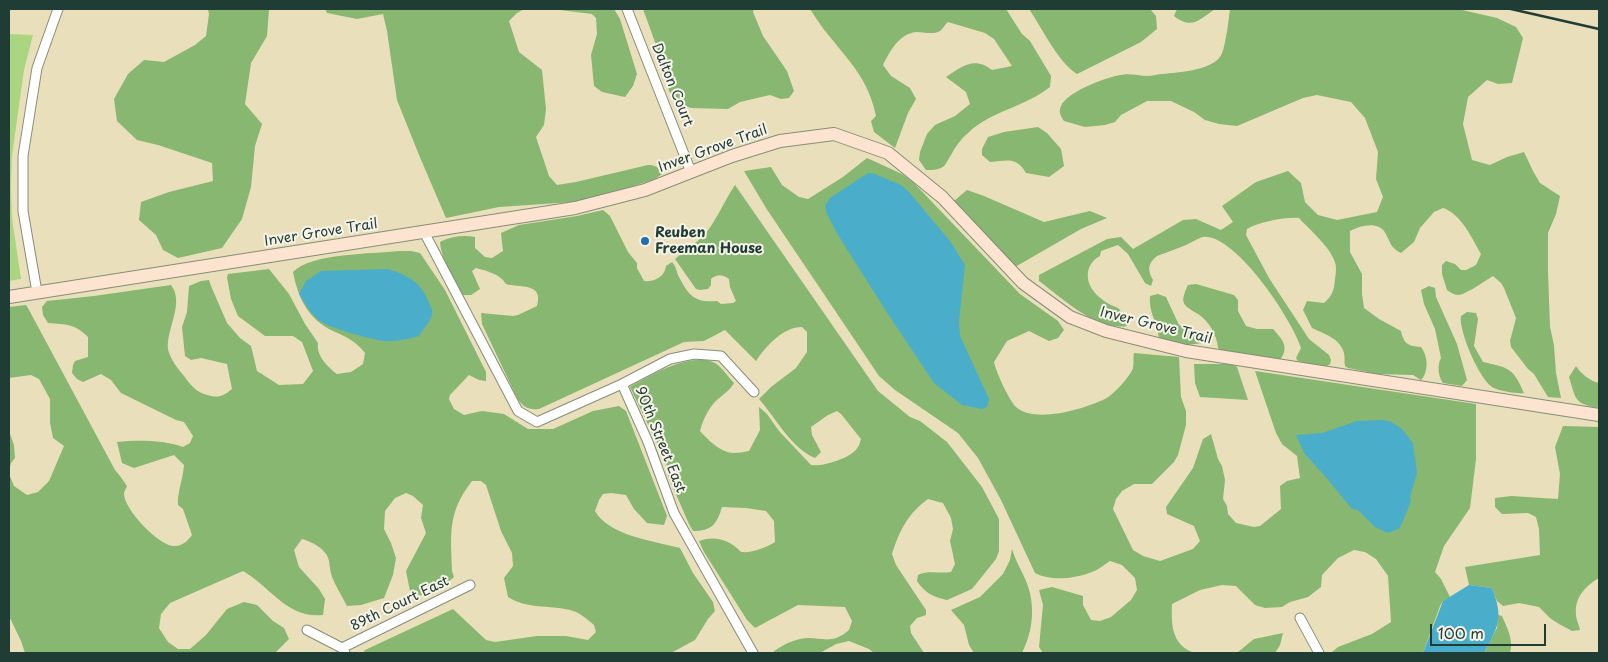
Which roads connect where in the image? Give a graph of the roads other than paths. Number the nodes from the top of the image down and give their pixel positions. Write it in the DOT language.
graph roads {
  1 [pos="58,9"];
  2 [pos="627,9"];
  3 [pos="691,172"];
  4 [pos="424,232"];
  5 [pos="37,292"];
  6 [pos="9,297"];
  7 [pos="622,384"];
  8 [pos="754,392"];
  9 [pos="1599,414"];
  10 [pos="470,585"];
  11 [pos="1300,618"];
  12 [pos="307,630"];
  13 [pos="343,650"];
  14 [pos="753,653"];
  15 [pos="1319,653"];
  1 -- 5 [label="street"];
  2 -- 3 [label="street, Dalton Court"];
  3 -- 4 [label="street, Inver Grove Trail"];
  3 -- 9 [label="street, Inver Grove Trail"];
  4 -- 5 [label="street, Inver Grove Trail"];
  4 -- 7 [label="street, 90th Street East"];
  5 -- 6 [label="street, Inver Grove Trail"];
  7 -- 8 [label="street"];
  7 -- 14 [label="street, 90th Street East"];
  10 -- 13 [label="street, 89th Court East"];
  11 -- 15 [label="street"];
  12 -- 13 [label="street"];
}
